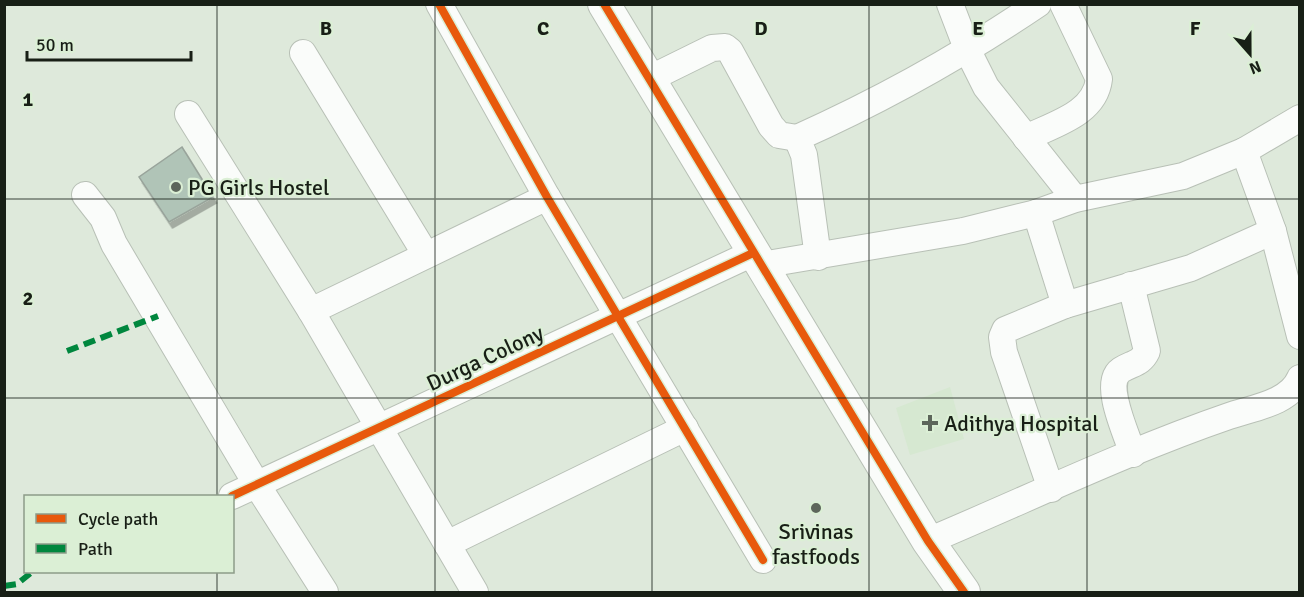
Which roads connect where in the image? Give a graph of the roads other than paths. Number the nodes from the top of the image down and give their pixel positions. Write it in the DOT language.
graph roads {
  1 [pos="440,4"];
  2 [pos="604,4"];
  3 [pos="950,4"];
  4 [pos="1038,4"];
  5 [pos="1063,4"];
  6 [pos="968,51"];
  7 [pos="303,53"];
  8 [pos="649,78"];
  9 [pos="188,114"];
  10 [pos="1299,118"];
  11 [pos="797,138"];
  12 [pos="1026,138"];
  13 [pos="1244,151"];
  14 [pos="85,195"];
  15 [pos="547,197"];
  16 [pos="1075,199"];
  17 [pos="1036,213"];
  18 [pos="1273,231"];
  19 [pos="426,255"];
  20 [pos="818,257"];
  21 [pos="757,259"];
  22 [pos="1131,285"];
  23 [pos="1065,304"];
  24 [pos="311,311"];
  25 [pos="617,316"];
  26 [pos="1299,336"];
  27 [pos="1299,378"];
  28 [pos="378,427"];
  29 [pos="685,428"];
  30 [pos="1133,454"];
  31 [pos="257,485"];
  32 [pos="1051,489"];
  33 [pos="234,495"];
  34 [pos="928,542"];
  35 [pos="447,544"];
  36 [pos="763,560"];
  37 [pos="325,592"];
  38 [pos="475,592"];
  39 [pos="964,592"];
  1 -- 15 [label="street"];
  2 -- 8 [label="street"];
  3 -- 6 [label="street"];
  4 -- 6 [label="street"];
  5 -- 12 [label="street"];
  6 -- 11 [label="street"];
  6 -- 12 [label="street"];
  7 -- 19 [label="street"];
  8 -- 11 [label="street"];
  8 -- 21 [label="street"];
  9 -- 24 [label="street"];
  10 -- 13 [label="street, Durga Colony"];
  11 -- 20 [label="street"];
  12 -- 16 [label="street"];
  13 -- 16 [label="street, Durga Colony"];
  13 -- 18 [label="street"];
  14 -- 31 [label="street"];
  15 -- 19 [label="street"];
  15 -- 25 [label="street"];
  16 -- 17 [label="street, Durga Colony"];
  17 -- 20 [label="street, Durga Colony"];
  17 -- 23 [label="street"];
  18 -- 22 [label="street"];
  18 -- 26 [label="street"];
  19 -- 24 [label="street"];
  20 -- 21 [label="street, Durga Colony"];
  21 -- 25 [label="street, Durga Colony"];
  21 -- 34 [label="street"];
  22 -- 23 [label="street"];
  22 -- 30 [label="street"];
  23 -- 32 [label="street"];
  24 -- 28 [label="street"];
  25 -- 28 [label="street, Durga Colony"];
  25 -- 29 [label="street"];
  27 -- 30 [label="street"];
  28 -- 31 [label="street, Durga Colony"];
  28 -- 35 [label="street"];
  29 -- 35 [label="street"];
  29 -- 36 [label="street"];
  30 -- 32 [label="street"];
  31 -- 33 [label="street, Durga Colony"];
  31 -- 37 [label="street"];
  32 -- 34 [label="street"];
  34 -- 39 [label="street"];
  35 -- 38 [label="street"];
}
